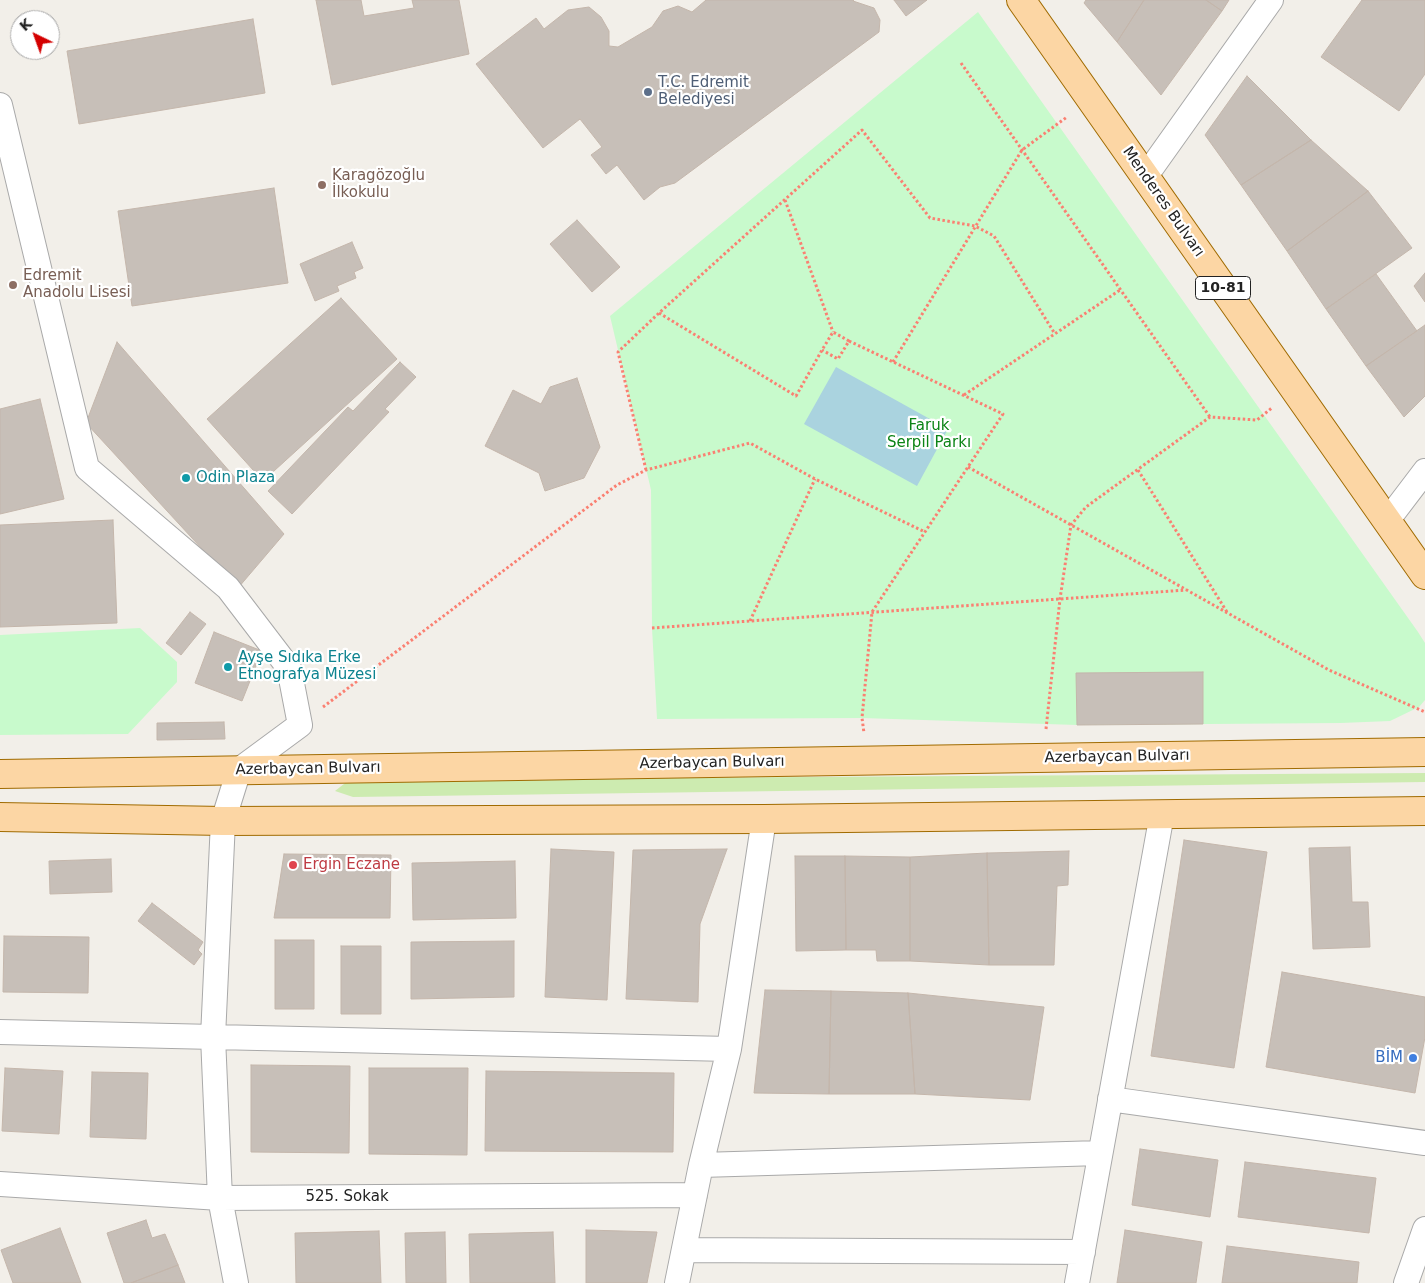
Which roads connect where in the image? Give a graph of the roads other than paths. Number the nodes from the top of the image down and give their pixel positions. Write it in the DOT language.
graph roads {
  1 [pos="1021,0"];
  2 [pos="1272,0"];
  3 [pos="0,105"];
  4 [pos="1145,177"];
  5 [pos="1425,471"];
  6 [pos="1387,521"];
  7 [pos="1425,575"];
  8 [pos="1425,752"];
  9 [pos="239,770"];
  10 [pos="0,774"];
  11 [pos="1425,811"];
  12 [pos="1162,814"];
  13 [pos="0,817"];
  14 [pos="764,818"];
  15 [pos="223,821"];
  16 [pos="0,1032"];
  17 [pos="213,1037"];
  18 [pos="729,1049"];
  19 [pos="1110,1099"];
  20 [pos="1425,1144"];
  21 [pos="1100,1153"];
  22 [pos="701,1165"];
  23 [pos="0,1184"];
  24 [pos="695,1195"];
  25 [pos="220,1198"];
  26 [pos="1425,1229"];
  27 [pos="684,1250"];
  28 [pos="1083,1252"];
  29 [pos="236,1283"];
  30 [pos="677,1283"];
  31 [pos="1078,1283"];
  32 [pos="1406,1283"];
  1 -- 4 [label="main road, Menderes Bulvarı / 10-81"];
  2 -- 4 [label="street"];
  3 -- 9 [label="street"];
  4 -- 6 [label="main road, Menderes Bulvarı / 10-81"];
  5 -- 6 [label="street"];
  6 -- 7 [label="main road, Menderes Bulvarı / 10-81"];
  8 -- 9 [label="main road, Azerbaycan Bulvarı"];
  9 -- 10 [label="main road, Azerbaycan Bulvarı"];
  9 -- 15 [label="street"];
  11 -- 12 [label="main road"];
  12 -- 14 [label="main road"];
  12 -- 19 [label="street"];
  13 -- 15 [label="main road"];
  14 -- 15 [label="main road"];
  14 -- 18 [label="street"];
  15 -- 17 [label="street"];
  16 -- 17 [label="street"];
  17 -- 18 [label="street"];
  17 -- 25 [label="street"];
  18 -- 22 [label="street"];
  19 -- 20 [label="street"];
  19 -- 21 [label="street"];
  21 -- 22 [label="street"];
  21 -- 28 [label="street"];
  22 -- 24 [label="street"];
  23 -- 25 [label="street, 525. Sokak"];
  24 -- 25 [label="street, 525. Sokak"];
  24 -- 27 [label="street"];
  25 -- 29 [label="street"];
  26 -- 32 [label="street"];
  27 -- 28 [label="street"];
  27 -- 30 [label="street"];
  28 -- 31 [label="street"];
}
